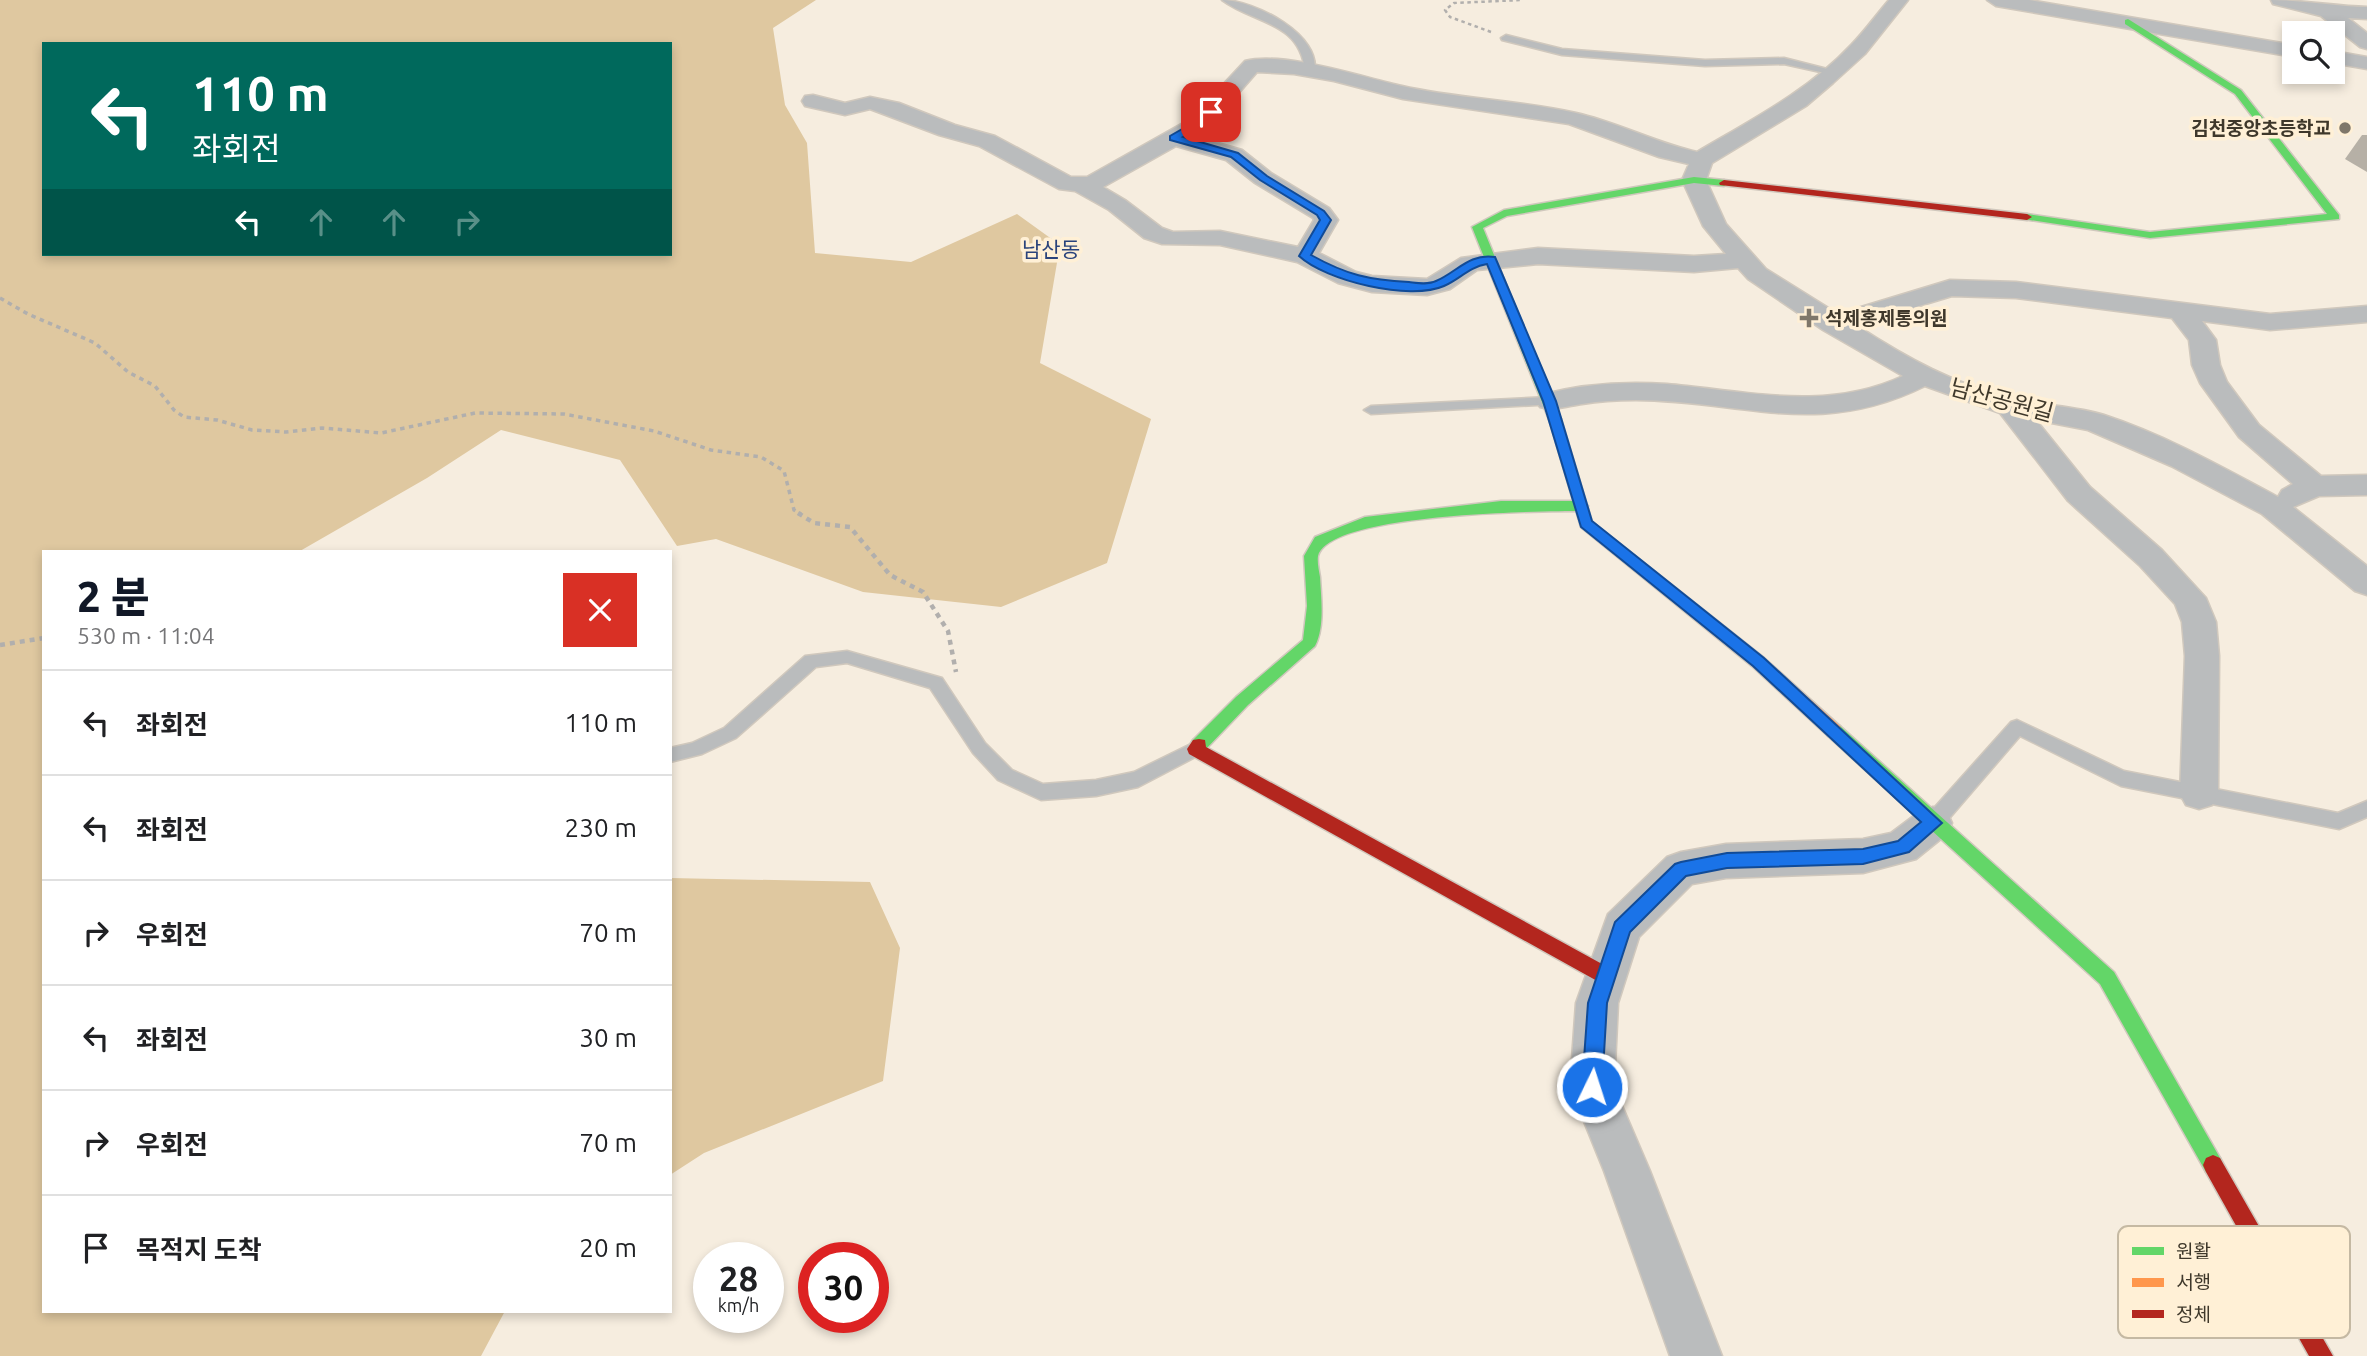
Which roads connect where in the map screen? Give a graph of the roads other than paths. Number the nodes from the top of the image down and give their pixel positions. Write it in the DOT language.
graph roads {
  1 [pos="1227,0"];
  2 [pos="1899,0"];
  3 [pos="1996,0"];
  4 [pos="2280,0"];
  5 [pos="2328,12"];
  6 [pos="2367,13"];
  7 [pos="2128,22"];
  8 [pos="1506,38"];
  9 [pos="2367,43"];
  10 [pos="2282,49"];
  11 [pos="2345,59"];
  12 [pos="2367,63"];
  13 [pos="1310,71"];
  14 [pos="1834,72"];
  15 [pos="813,101"];
  16 [pos="1174,138"];
  17 [pos="1699,166"];
  18 [pos="1080,184"];
  19 [pos="1305,256"];
  20 [pos="1491,259"];
  21 [pos="1745,260"];
  22 [pos="2180,310"];
  23 [pos="2367,314"];
  24 [pos="1832,324"];
  25 [pos="1925,376"];
  26 [pos="1549,401"];
  27 [pos="2010,407"];
  28 [pos="1371,410"];
  29 [pos="2367,485"];
  30 [pos="2314,486"];
  31 [pos="1581,506"];
  32 [pos="2273,507"];
  33 [pos="2367,583"];
  34 [pos="1195,749"];
  35 [pos="672,755"];
  36 [pos="2199,794"];
  37 [pos="2367,809"];
  38 [pos="1933,823"];
  39 [pos="1606,976"];
  40 [pos="2248,1226"];
  41 [pos="2312,1338"];
  42 [pos="1696,1356"];
  43 [pos="2322,1356"];
  1 -- 13 [label="lane"];
  2 -- 14 [label="street"];
  3 -- 7 [label="street"];
  4 -- 5 [label="street"];
  5 -- 6 [label="street"];
  5 -- 9 [label="street"];
  7 -- 10 [label="street"];
  7 -- 17 [label="street"];
  8 -- 14 [label="lane"];
  11 -- 12 [label="street"];
  13 -- 16 [label="street"];
  13 -- 17 [label="street"];
  14 -- 17 [label="street"];
  15 -- 18 [label="street"];
  16 -- 18 [label="street"];
  16 -- 19 [label="street"];
  17 -- 20 [label="street"];
  17 -- 21 [label="street, 남산공원길"];
  18 -- 19 [label="street"];
  19 -- 20 [label="street"];
  20 -- 21 [label="street"];
  20 -- 26 [label="street"];
  21 -- 24 [label="street, 남산공원길"];
  22 -- 23 [label="street"];
  22 -- 24 [label="street"];
  22 -- 30 [label="street"];
  24 -- 25 [label="street, 남산공원길"];
  25 -- 26 [label="street"];
  25 -- 27 [label="street, 남산공원길"];
  26 -- 28 [label="lane"];
  26 -- 31 [label="street"];
  27 -- 32 [label="street, 남산공원길"];
  27 -- 36 [label="street"];
  29 -- 30 [label="street"];
  30 -- 32 [label="street"];
  31 -- 34 [label="street"];
  31 -- 38 [label="street"];
  32 -- 33 [label="street, 남산공원길"];
  34 -- 35 [label="lane"];
  34 -- 39 [label="street"];
  36 -- 37 [label="lane"];
  36 -- 38 [label="lane"];
  38 -- 39 [label="street"];
  38 -- 40 [label="street"];
  39 -- 42 [label="street"];
  41 -- 43 [label="street"];
}
